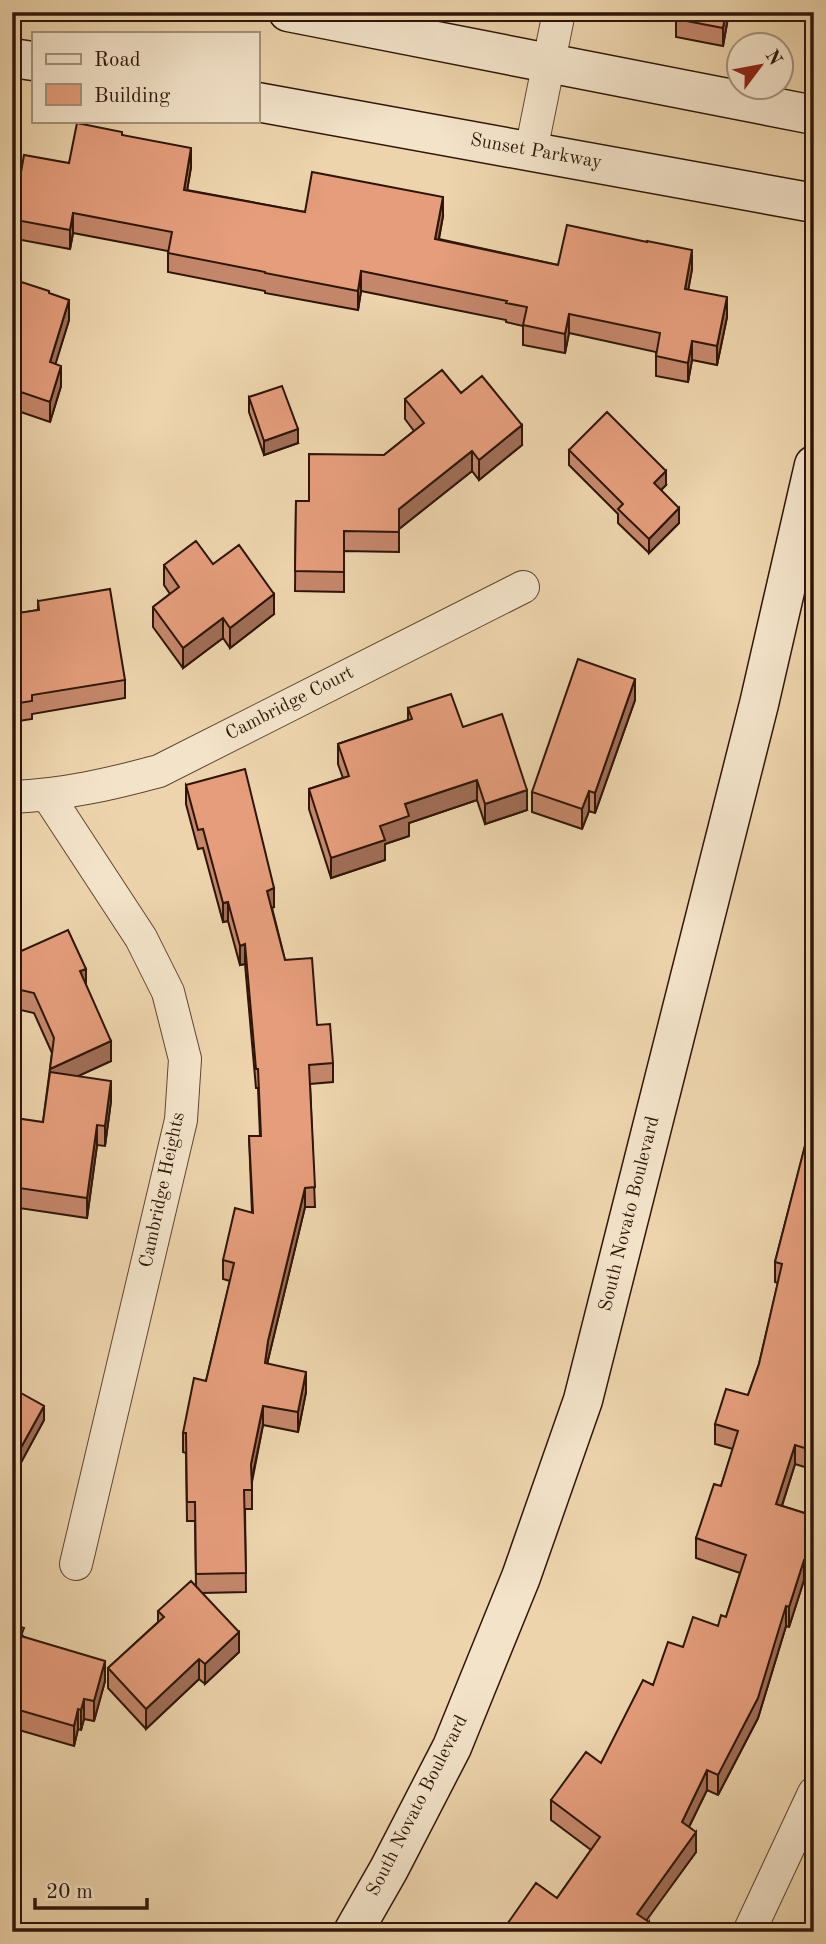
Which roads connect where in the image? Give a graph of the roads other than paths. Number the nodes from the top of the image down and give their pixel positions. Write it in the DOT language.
graph roads {
  1 [pos="288,12"];
  2 [pos="559,12"];
  3 [pos="12,58"];
  4 [pos="32,61"];
  5 [pos="548,63"];
  6 [pos="259,102"];
  7 [pos="814,115"];
  8 [pos="530,151"];
  9 [pos="814,203"];
  10 [pos="814,465"];
  11 [pos="523,587"];
  12 [pos="48,796"];
  13 [pos="12,797"];
  14 [pos="76,1564"];
  15 [pos="814,1793"];
  16 [pos="353,1932"];
  17 [pos="749,1932"];
  1 -- 5 [label="main road"];
  2 -- 5 [label="street"];
  3 -- 4 [label="main road"];
  5 -- 7 [label="main road"];
  5 -- 8 [label="street"];
  6 -- 8 [label="main road, Sunset Parkway"];
  8 -- 9 [label="main road, Sunset Parkway"];
  10 -- 16 [label="main road, South Novato Boulevard"];
  11 -- 12 [label="street, Cambridge Court"];
  12 -- 13 [label="street"];
  12 -- 14 [label="street, Cambridge Heights"];
  15 -- 17 [label="street"];
}
